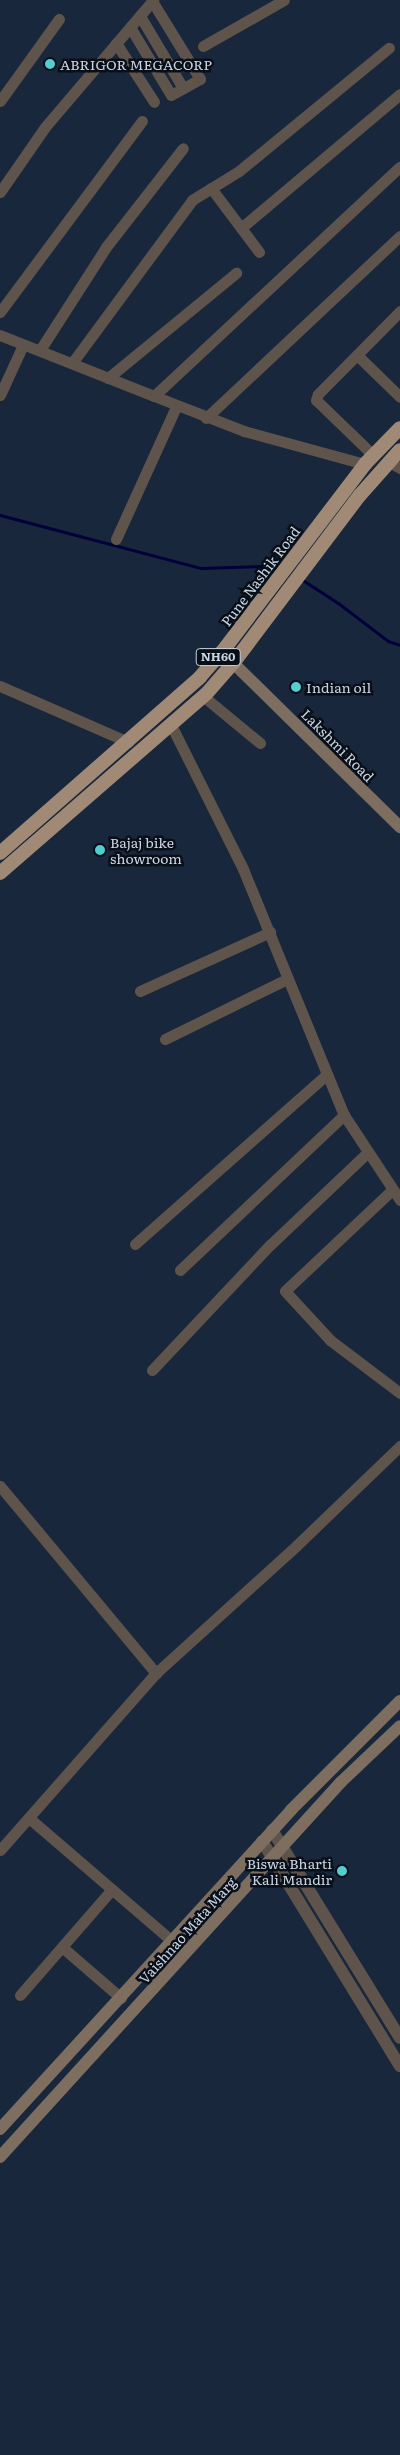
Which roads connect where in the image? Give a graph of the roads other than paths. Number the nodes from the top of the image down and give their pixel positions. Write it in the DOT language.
graph roads {
  1 [pos="284,0"];
  2 [pos="152,1"];
  3 [pos="140,16"];
  4 [pos="59,19"];
  5 [pos="130,27"];
  6 [pos="116,43"];
  7 [pos="204,46"];
  8 [pos="389,48"];
  9 [pos="183,88"];
  10 [pos="400,94"];
  11 [pos="0,101"];
  12 [pos="154,102"];
  13 [pos="142,121"];
  14 [pos="182,148"];
  15 [pos="400,167"];
  16 [pos="211,188"];
  17 [pos="0,192"];
  18 [pos="241,228"];
  19 [pos="400,236"];
  20 [pos="259,252"];
  21 [pos="236,273"];
  22 [pos="400,311"];
  23 [pos="0,312"];
  24 [pos="0,335"];
  25 [pos="23,345"];
  26 [pos="40,350"];
  27 [pos="357,355"];
  28 [pos="72,363"];
  29 [pos="108,378"];
  30 [pos="0,395"];
  31 [pos="154,396"];
  32 [pos="400,397"];
  33 [pos="176,407"];
  34 [pos="206,418"];
  35 [pos="400,428"];
  36 [pos="400,450"];
  37 [pos="369,460"];
  38 [pos="394,465"];
  39 [pos="116,539"];
  40 [pos="222,652"];
  41 [pos="234,662"];
  42 [pos="0,686"];
  43 [pos="203,696"];
  44 [pos="171,725"];
  45 [pos="128,742"];
  46 [pos="260,743"];
  47 [pos="400,827"];
  48 [pos="0,853"];
  49 [pos="0,873"];
  50 [pos="270,932"];
  51 [pos="287,979"];
  52 [pos="140,991"];
  53 [pos="165,1039"];
  54 [pos="326,1075"];
  55 [pos="344,1115"];
  56 [pos="367,1153"];
  57 [pos="392,1190"];
  58 [pos="400,1200"];
  59 [pos="135,1244"];
  60 [pos="180,1270"];
  61 [pos="152,1370"];
  62 [pos="400,1393"];
  63 [pos="400,1446"];
  64 [pos="0,1486"];
  65 [pos="156,1673"];
  66 [pos="400,1701"];
  67 [pos="400,1726"];
  68 [pos="29,1818"];
  69 [pos="272,1830"];
  70 [pos="262,1841"];
  71 [pos="282,1847"];
  72 [pos="0,1850"];
  73 [pos="272,1858"];
  74 [pos="112,1889"];
  75 [pos="173,1942"];
  76 [pos="62,1947"];
  77 [pos="20,1995"];
  78 [pos="121,1998"];
  79 [pos="399,2032"];
  80 [pos="383,2039"];
  81 [pos="400,2066"];
  82 [pos="0,2129"];
  83 [pos="0,2157"];
  1 -- 7 [label="street"];
  2 -- 3 [label="street"];
  2 -- 9 [label="street"];
  3 -- 5 [label="street"];
  3 -- 9 [label="street"];
  4 -- 11 [label="street"];
  5 -- 6 [label="street"];
  5 -- 9 [label="street"];
  6 -- 12 [label="street"];
  6 -- 17 [label="street"];
  8 -- 16 [label="street"];
  10 -- 18 [label="street"];
  13 -- 23 [label="street"];
  14 -- 26 [label="street"];
  15 -- 31 [label="street"];
  16 -- 18 [label="street"];
  16 -- 28 [label="street"];
  18 -- 20 [label="street"];
  19 -- 34 [label="street"];
  21 -- 29 [label="street"];
  22 -- 27 [label="street"];
  24 -- 25 [label="street"];
  25 -- 26 [label="street"];
  25 -- 30 [label="street"];
  26 -- 28 [label="street"];
  27 -- 32 [label="street"];
  27 -- 37 [label="street"];
  28 -- 29 [label="street"];
  29 -- 31 [label="street"];
  31 -- 33 [label="street"];
  33 -- 34 [label="street"];
  33 -- 39 [label="street"];
  34 -- 37 [label="street"];
  35 -- 37 [label="highway, Pune Nashik Road / NH60"];
  36 -- 38 [label="highway, NH60"];
  37 -- 40 [label="highway, Pune Nashik Road / NH60"];
  38 -- 41 [label="highway, NH60"];
  40 -- 41 [label="main road, Lakshmi Road"];
  40 -- 45 [label="highway, Pune Nashik Road / NH60"];
  41 -- 43 [label="highway, NH60"];
  41 -- 47 [label="main road, Lakshmi Road"];
  42 -- 45 [label="street"];
  43 -- 44 [label="highway, NH60"];
  43 -- 46 [label="street"];
  44 -- 49 [label="highway, NH60"];
  44 -- 50 [label="street"];
  45 -- 48 [label="highway, Pune Nashik Road / NH60"];
  50 -- 51 [label="street"];
  50 -- 52 [label="street"];
  51 -- 53 [label="street"];
  51 -- 54 [label="street"];
  54 -- 55 [label="street"];
  54 -- 59 [label="street"];
  55 -- 56 [label="street"];
  55 -- 60 [label="street"];
  56 -- 57 [label="street"];
  56 -- 61 [label="street"];
  57 -- 58 [label="street"];
  57 -- 62 [label="street"];
  63 -- 65 [label="street"];
  64 -- 65 [label="street"];
  65 -- 68 [label="street"];
  66 -- 69 [label="main road, Vaishnao Mata Marg"];
  67 -- 71 [label="main road, Vaishnao Mata Marg"];
  68 -- 72 [label="street"];
  68 -- 74 [label="street"];
  69 -- 70 [label="main road, Vaishnao Mata Marg"];
  69 -- 71 [label="street"];
  70 -- 73 [label="street"];
  70 -- 75 [label="main road, Vaishnao Mata Marg"];
  71 -- 73 [label="main road, Vaishnao Mata Marg"];
  71 -- 79 [label="street"];
  73 -- 80 [label="street"];
  73 -- 83 [label="main road, Vaishnao Mata Marg"];
  74 -- 75 [label="street"];
  74 -- 76 [label="street"];
  75 -- 78 [label="main road, Vaishnao Mata Marg"];
  76 -- 77 [label="street"];
  76 -- 78 [label="street"];
  78 -- 82 [label="main road, Vaishnao Mata Marg"];
  79 -- 80 [label="street"];
  80 -- 81 [label="street"];
}
